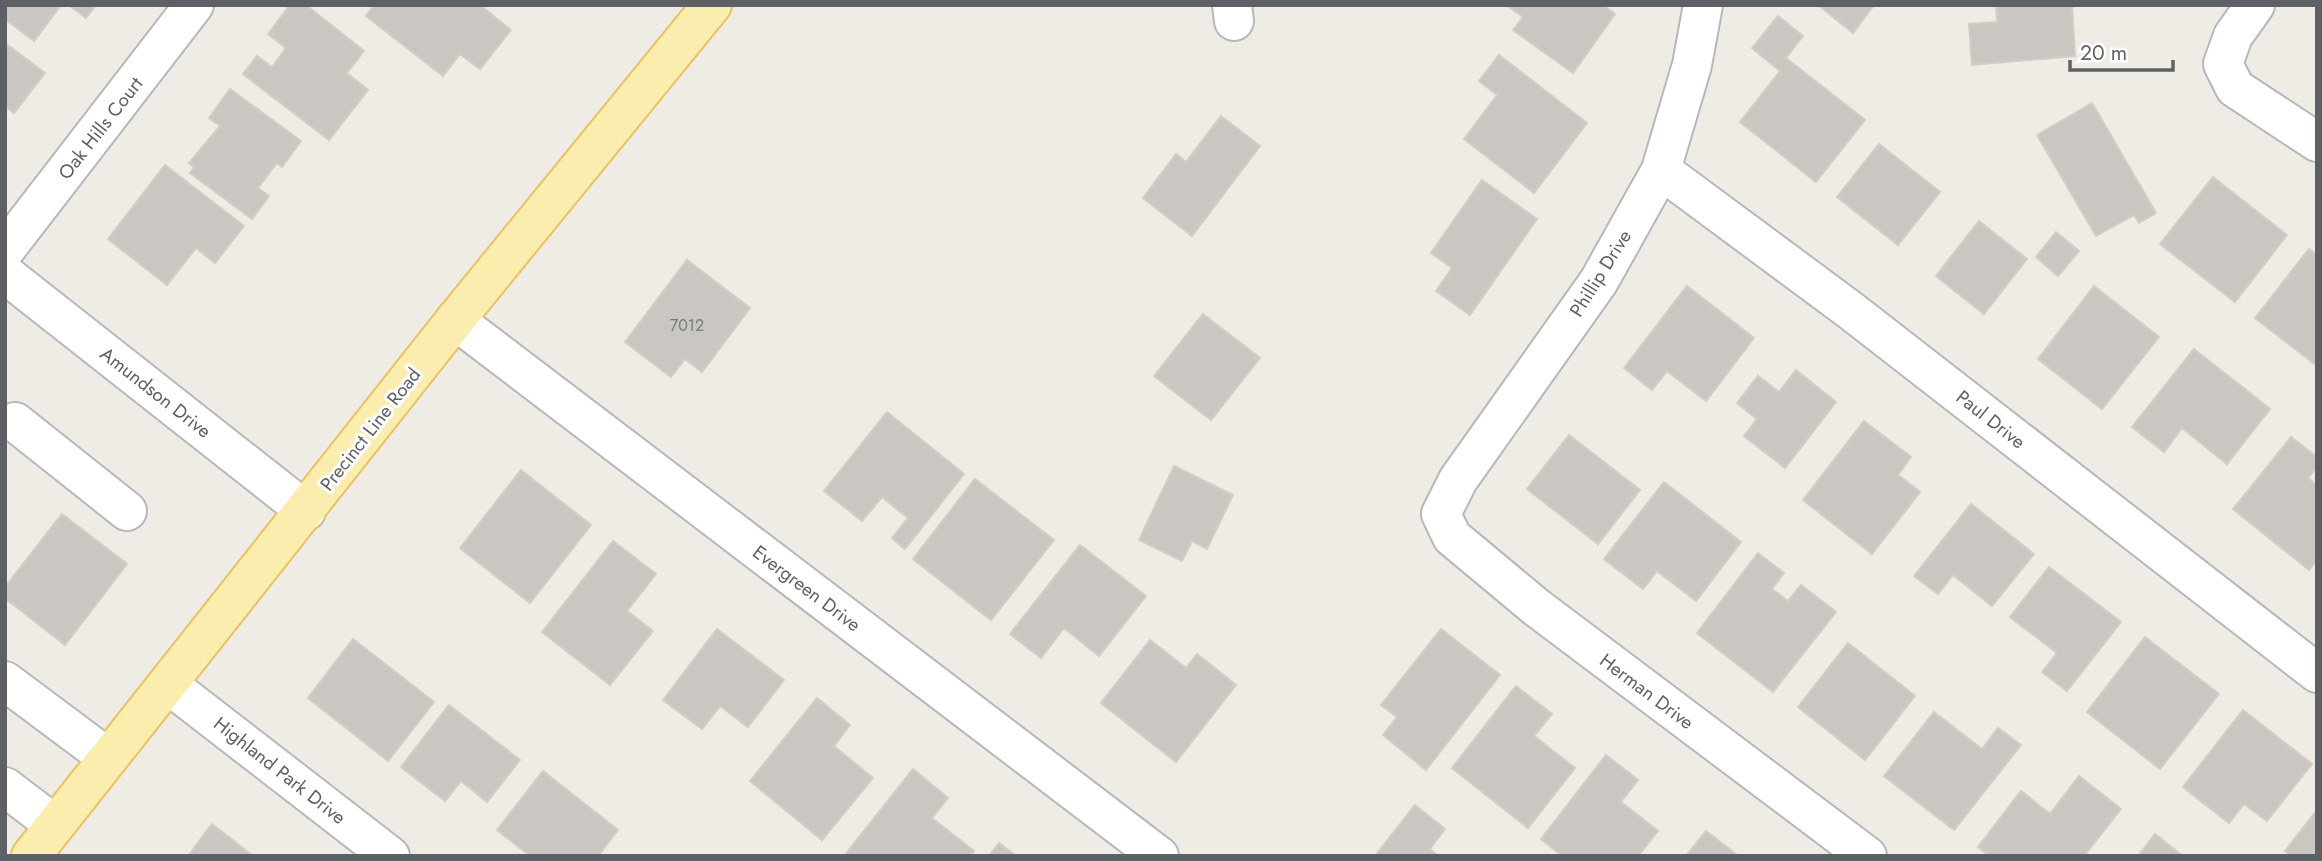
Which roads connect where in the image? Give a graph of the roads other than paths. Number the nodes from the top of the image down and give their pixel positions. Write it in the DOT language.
graph roads {
  1 [pos="194,5"];
  2 [pos="712,5"];
  3 [pos="1703,5"];
  4 [pos="2255,5"];
  5 [pos="2317,142"];
  6 [pos="1661,170"];
  7 [pos="5,250"];
  8 [pos="5,274"];
  9 [pos="455,320"];
  10 [pos="8,423"];
  11 [pos="306,511"];
  12 [pos="127,512"];
  13 [pos="1441,514"];
  14 [pos="2317,673"];
  15 [pos="5,681"];
  16 [pos="169,685"];
  17 [pos="108,758"];
  18 [pos="5,787"];
  19 [pos="55,825"];
  20 [pos="31,856"];
  21 [pos="390,856"];
  22 [pos="1159,856"];
  23 [pos="1867,856"];
  1 -- 7 [label="street, Oak Hills Court"];
  2 -- 9 [label="main road, Precinct Line Road"];
  3 -- 6 [label="street, Phillip Drive"];
  4 -- 5 [label="street"];
  6 -- 13 [label="street, Phillip Drive"];
  6 -- 14 [label="street, Paul Drive"];
  8 -- 11 [label="street, Amundson Drive"];
  9 -- 11 [label="main road, Precinct Line Road"];
  9 -- 22 [label="street, Evergreen Drive"];
  10 -- 12 [label="street"];
  11 -- 16 [label="main road, Precinct Line Road"];
  13 -- 23 [label="street, Herman Drive"];
  15 -- 17 [label="street"];
  16 -- 17 [label="main road, Precinct Line Road"];
  16 -- 21 [label="street, Highland Park Drive"];
  17 -- 19 [label="main road, Precinct Line Road"];
  18 -- 19 [label="street"];
  19 -- 20 [label="main road, Precinct Line Road"];
}
